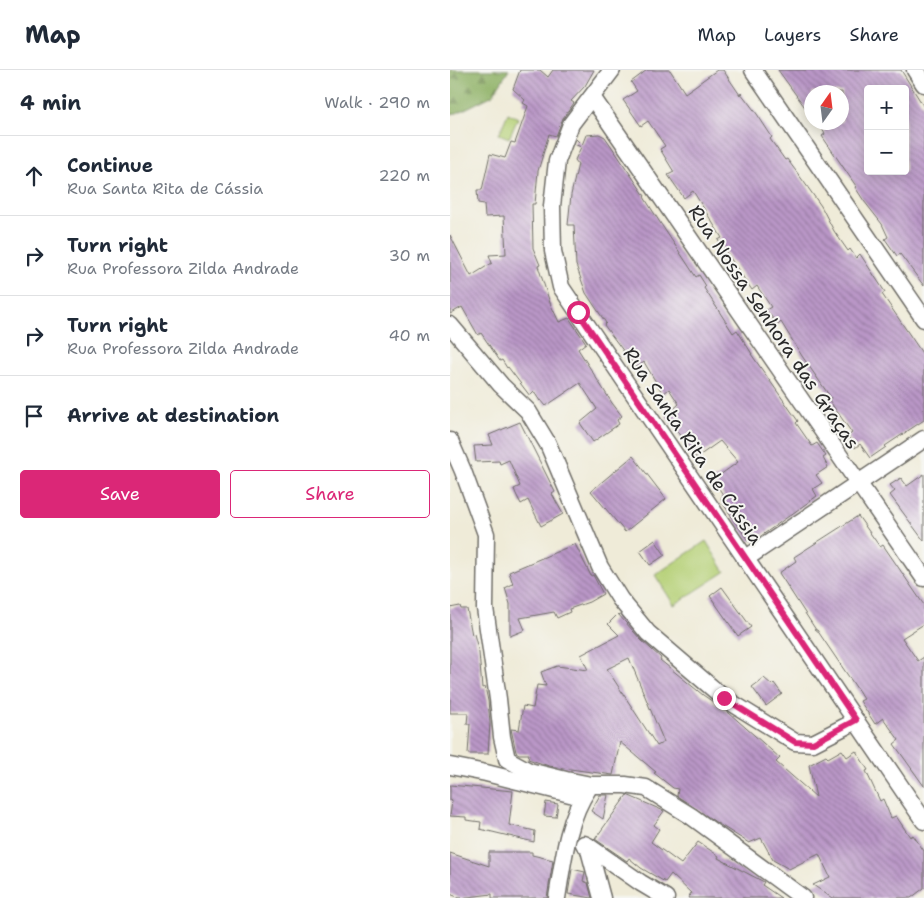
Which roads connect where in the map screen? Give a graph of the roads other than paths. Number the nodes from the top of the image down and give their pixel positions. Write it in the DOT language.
graph roads {
  1 [pos="612,70"];
  2 [pos="753,70"];
  3 [pos="915,70"];
  4 [pos="924,84"];
  5 [pos="592,97"];
  6 [pos="924,320"];
  7 [pos="450,325"];
  8 [pos="924,439"];
  9 [pos="450,441"];
  10 [pos="858,484"];
  11 [pos="745,559"];
  12 [pos="924,578"];
  13 [pos="856,720"];
  14 [pos="450,766"];
  15 [pos="586,791"];
  16 [pos="924,821"];
  17 [pos="568,836"];
  18 [pos="588,846"];
  19 [pos="557,898"];
  20 [pos="602,898"];
  21 [pos="666,898"];
  22 [pos="803,898"];
  1 -- 5 [label="street, Rua Santa Rita de Cássia"];
  2 -- 6 [label="street"];
  3 -- 4 [label="street"];
  5 -- 10 [label="street, Rua Nossa Senhora das Graças"];
  5 -- 11 [label="street, Rua Santa Rita de Cássia"];
  7 -- 13 [label="street"];
  8 -- 10 [label="street"];
  9 -- 15 [label="street"];
  10 -- 11 [label="street"];
  10 -- 12 [label="street, Rua Nossa Senhora das Graças"];
  11 -- 13 [label="street, Rua Santa Rita de Cássia"];
  13 -- 16 [label="street, Rua Santa Rita de Cássia"];
  14 -- 15 [label="street"];
  15 -- 17 [label="street"];
  15 -- 22 [label="street"];
  17 -- 18 [label="street"];
  17 -- 19 [label="street"];
  18 -- 20 [label="street"];
  18 -- 21 [label="street"];
}
